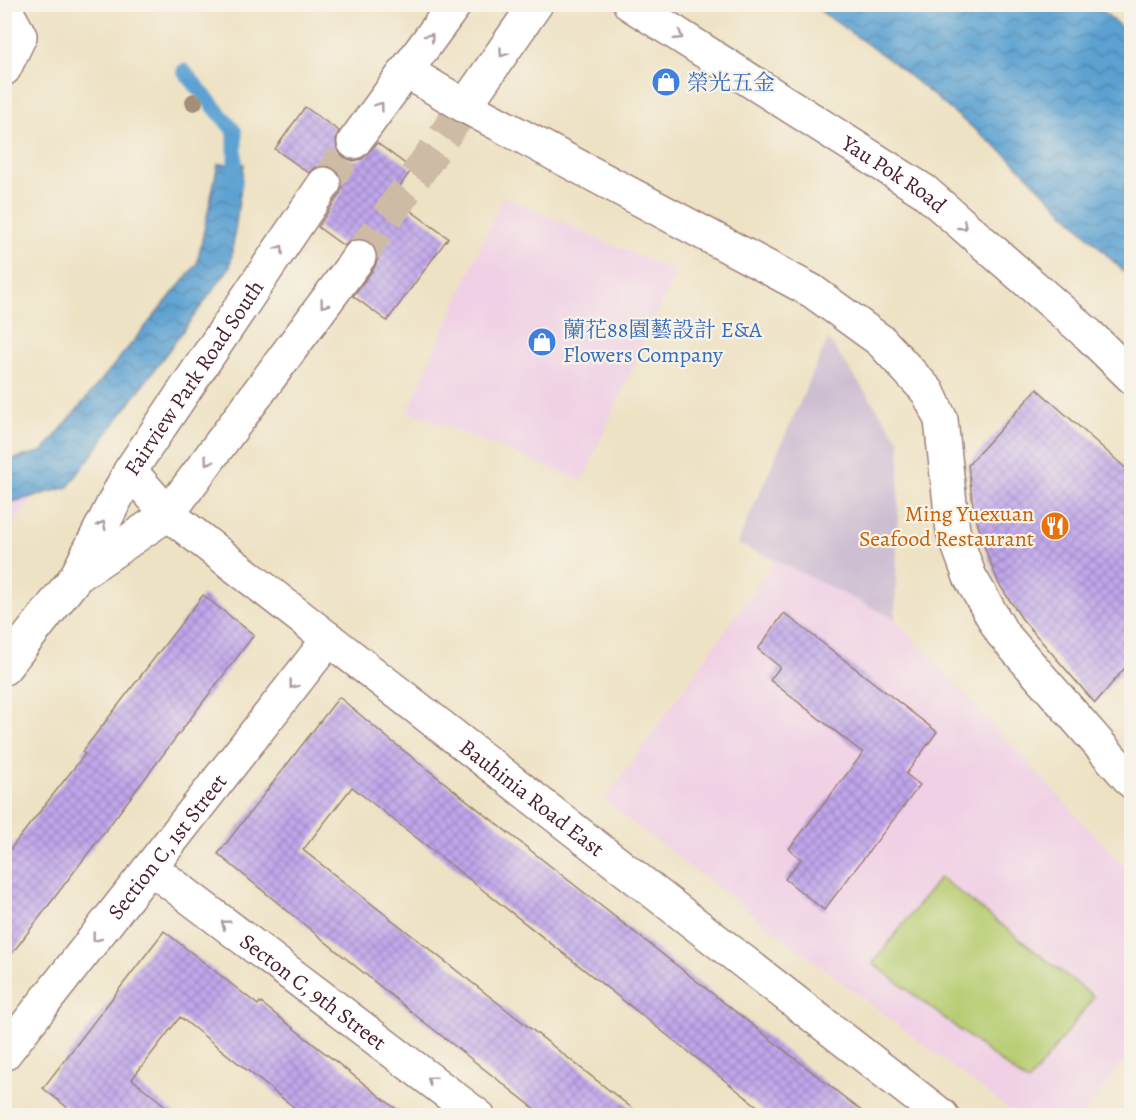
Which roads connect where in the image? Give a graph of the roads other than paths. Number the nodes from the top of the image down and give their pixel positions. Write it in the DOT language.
graph roads {
  1 [pos="455,4"];
  2 [pos="536,4"];
  3 [pos="630,4"];
  4 [pos="4,7"];
  5 [pos="4,69"];
  6 [pos="406,70"];
  7 [pos="465,106"];
  8 [pos="354,142"];
  9 [pos="324,184"];
  10 [pos="358,257"];
  11 [pos="1131,377"];
  12 [pos="130,471"];
  13 [pos="168,514"];
  14 [pos="76,577"];
  15 [pos="329,639"];
  16 [pos="4,668"];
  17 [pos="1131,782"];
  18 [pos="151,868"];
  19 [pos="4,1054"];
  20 [pos="478,1116"];
  21 [pos="942,1116"];
  6 -- 1 [label="street, one-way"];
  2 -- 7 [label="street, one-way"];
  3 -- 11 [label="street, Yau Pok Road, one-way"];
  4 -- 5 [label="street"];
  6 -- 7 [label="street"];
  8 -- 6 [label="street, one-way"];
  7 -- 17 [label="street"];
  12 -- 9 [label="street, Fairview Park Road South, one-way"];
  10 -- 13 [label="street, Fairview Park Road South, one-way"];
  12 -- 13 [label="street, Bauhinia Road East"];
  14 -- 12 [label="street, Fairview Park Road South, one-way"];
  13 -- 14 [label="street, Fairview Park Road South"];
  13 -- 15 [label="street, Bauhinia Road East"];
  14 -- 16 [label="street, Fairview Park Road South"];
  15 -- 18 [label="street, Section C, 1st Street, one-way"];
  15 -- 21 [label="street, Bauhinia Road East"];
  18 -- 19 [label="street, Section C, 1st Street, one-way"];
  20 -- 18 [label="street, Secton C, 9th Street, one-way"];
}
